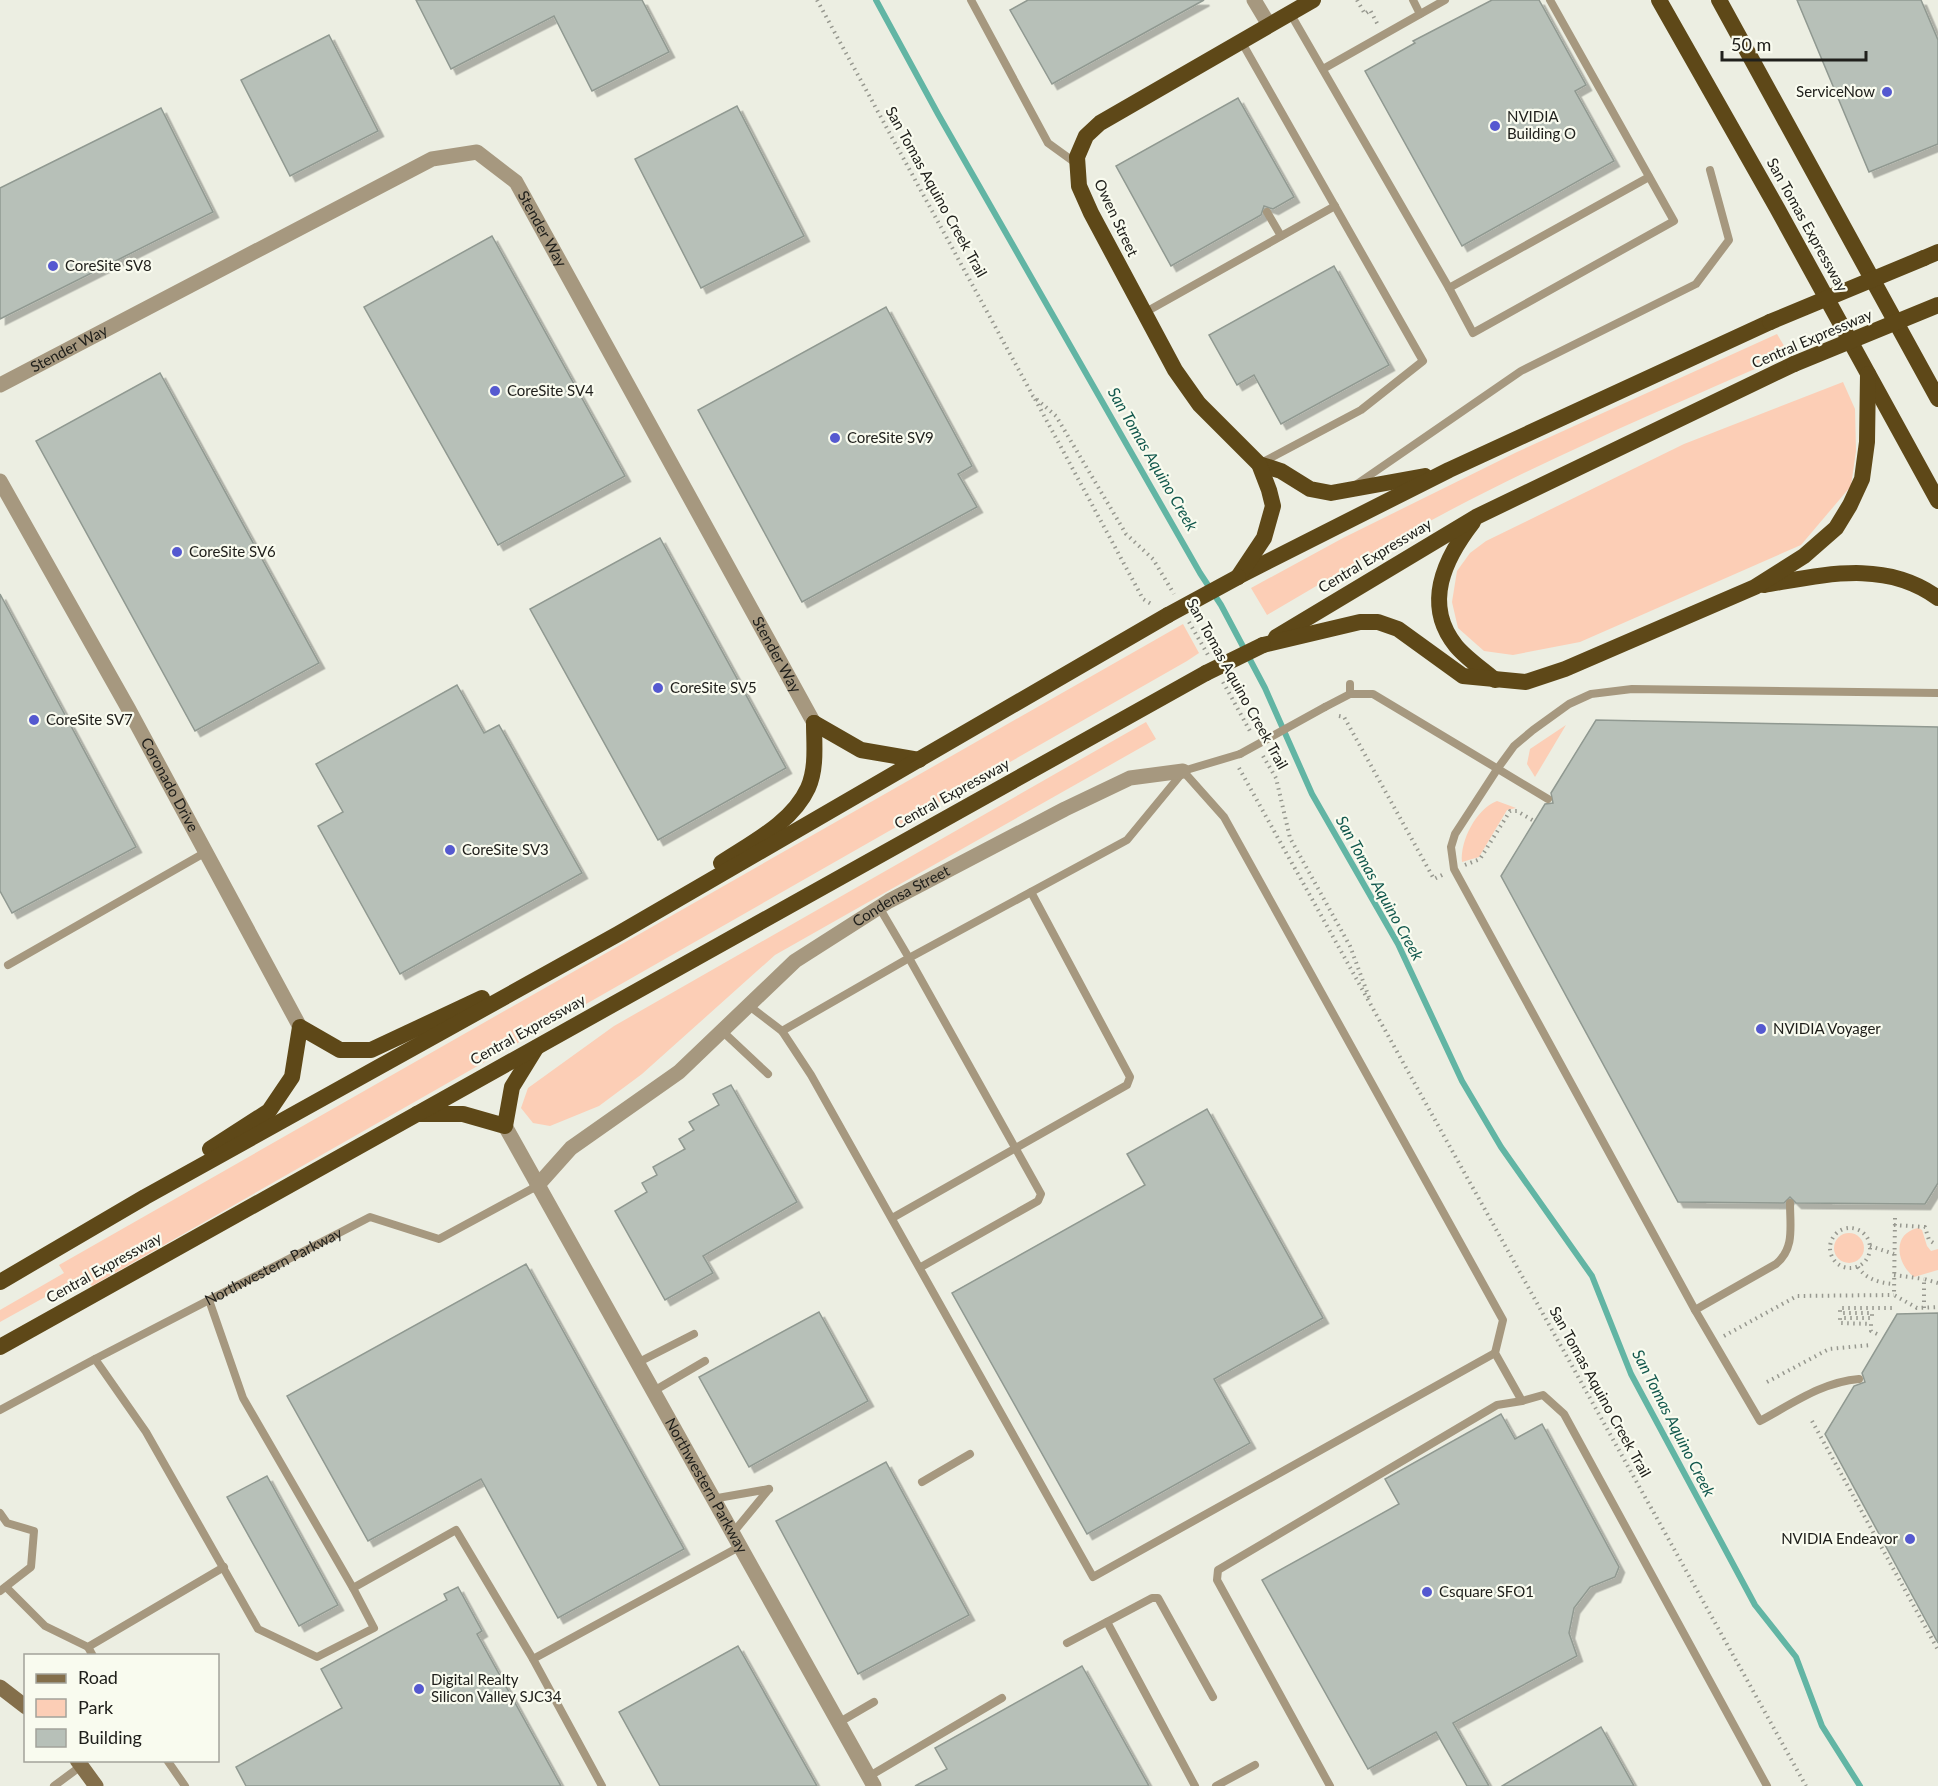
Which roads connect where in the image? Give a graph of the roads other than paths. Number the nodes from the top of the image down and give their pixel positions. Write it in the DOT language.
graph roads {
  1 [pos="971,0"];
  2 [pos="1254,0"];
  3 [pos="1313,0"];
  4 [pos="1413,0"];
  5 [pos="1444,0"];
  6 [pos="1550,0"];
  7 [pos="1659,0"];
  8 [pos="1719,0"];
  9 [pos="1290,13"];
  10 [pos="1420,14"];
  11 [pos="1269,25"];
  12 [pos="1241,41"];
  13 [pos="1323,69"];
  14 [pos="1078,164"];
  15 [pos="1710,170"];
  16 [pos="1650,177"];
  17 [pos="1335,206"];
  18 [pos="1267,212"];
  19 [pos="1281,236"];
  20 [pos="1931,255"];
  21 [pos="1449,288"];
  22 [pos="1938,305"];
  23 [pos="1144,313"];
  24 [pos="1919,365"];
  25 [pos="1868,374"];
  26 [pos="1938,377"];
  27 [pos="0,385"];
  28 [pos="1938,399"];
  29 [pos="1259,464"];
  30 [pos="1449,470"];
  31 [pos="0,481"];
  32 [pos="1349,490"];
  33 [pos="1938,501"];
  34 [pos="1476,517"];
  35 [pos="1238,577"];
  36 [pos="1755,587"];
  37 [pos="1938,598"];
  38 [pos="1263,645"];
  39 [pos="1495,680"];
  40 [pos="1350,684"];
  41 [pos="1938,693"];
  42 [pos="1350,694"];
  43 [pos="814,723"];
  44 [pos="919,760"];
  45 [pos="1498,768"];
  46 [pos="1183,771"];
  47 [pos="1548,799"];
  48 [pos="206,852"];
  49 [pos="1031,892"];
  50 [pos="879,907"];
  51 [pos="618,934"];
  52 [pos="909,958"];
  53 [pos="8,965"];
  54 [pos="748,1005"];
  55 [pos="300,1027"];
  56 [pos="721,1030"];
  57 [pos="782,1031"];
  58 [pos="538,1045"];
  59 [pos="768,1074"];
  60 [pos="416,1114"];
  61 [pos="505,1126"];
  62 [pos="1016,1149"];
  63 [pos="537,1186"];
  64 [pos="145,1197"];
  65 [pos="1790,1203"];
  66 [pos="894,1217"];
  67 [pos="921,1267"];
  68 [pos="0,1282"];
  69 [pos="209,1300"];
  70 [pos="1695,1310"];
  71 [pos="694,1334"];
  72 [pos="0,1347"];
  73 [pos="1495,1353"];
  74 [pos="95,1359"];
  75 [pos="705,1361"];
  76 [pos="637,1363"];
  77 [pos="1859,1379"];
  78 [pos="652,1392"];
  79 [pos="1522,1401"];
  80 [pos="0,1410"];
  81 [pos="970,1454"];
  82 [pos="922,1482"];
  83 [pos="712,1499"];
  84 [pos="0,1513"];
  85 [pos="736,1541"];
  86 [pos="224,1567"];
  87 [pos="353,1588"];
  88 [pos="3,1589"];
  89 [pos="1107,1622"];
  90 [pos="1067,1643"];
  91 [pos="88,1647"];
  92 [pos="92,1654"];
  93 [pos="533,1659"];
  94 [pos="0,1687"];
  95 [pos="1213,1697"];
  96 [pos="1002,1698"];
  97 [pos="874,1702"];
  98 [pos="24,1705"];
  99 [pos="838,1723"];
  100 [pos="168,1762"];
  101 [pos="79,1763"];
  102 [pos="1255,1765"];
  103 [pos="871,1781"];
  104 [pos="54,1786"];
  105 [pos="96,1786"];
  106 [pos="185,1786"];
  107 [pos="602,1786"];
  108 [pos="1195,1786"];
  109 [pos="1216,1786"];
  110 [pos="1330,1786"];
  111 [pos="1767,1786"];
  1 -- 14 [label="lane"];
  2 -- 11 [label="street"];
  3 -- 9 [label="highway, Owen Street"];
  4 -- 10 [label="lane"];
  5 -- 10 [label="lane"];
  6 -- 16 [label="lane"];
  7 -- 25 [label="highway, San Tomas Expressway"];
  8 -- 24 [label="highway, San Tomas Expressway"];
  9 -- 11 [label="highway, Owen Street"];
  9 -- 13 [label="lane"];
  10 -- 13 [label="lane"];
  11 -- 12 [label="highway, Owen Street"];
  12 -- 14 [label="highway, Owen Street"];
  12 -- 17 [label="lane"];
  13 -- 21 [label="lane"];
  14 -- 23 [label="highway, Owen Street"];
  15 -- 32 [label="lane"];
  16 -- 21 [label="lane"];
  16 -- 21 [label="lane"];
  17 -- 19 [label="lane"];
  17 -- 29 [label="lane"];
  18 -- 19 [label="lane"];
  19 -- 23 [label="lane"];
  20 -- 30 [label="highway, Central Expressway, bridge"];
  22 -- 34 [label="highway, Central Expressway, bridge"];
  23 -- 29 [label="highway, Owen Street"];
  24 -- 26 [label="highway"];
  24 -- 28 [label="highway, San Tomas Expressway"];
  25 -- 33 [label="highway, San Tomas Expressway"];
  25 -- 36 [label="highway"];
  27 -- 43 [label="street, Stender Way"];
  29 -- 32 [label="highway"];
  29 -- 35 [label="highway"];
  30 -- 32 [label="highway"];
  30 -- 35 [label="highway, Central Expressway"];
  31 -- 48 [label="street, Coronado Drive"];
  34 -- 38 [label="highway, Central Expressway"];
  34 -- 39 [label="highway"];
  35 -- 44 [label="highway, Central Expressway, bridge"];
  36 -- 37 [label="highway"];
  36 -- 39 [label="highway"];
  38 -- 39 [label="highway"];
  38 -- 58 [label="highway, Central Expressway, bridge"];
  40 -- 42 [label="lane"];
  41 -- 45 [label="lane"];
  42 -- 45 [label="lane"];
  42 -- 46 [label="lane, Condensa Street, bridge"];
  43 -- 44 [label="highway"];
  43 -- 51 [label="highway"];
  44 -- 51 [label="highway, Central Expressway"];
  45 -- 47 [label="lane"];
  45 -- 70 [label="lane"];
  46 -- 49 [label="lane"];
  46 -- 50 [label="street, Condensa Street"];
  46 -- 73 [label="lane"];
  48 -- 53 [label="lane"];
  48 -- 55 [label="street, Coronado Drive"];
  49 -- 52 [label="lane"];
  49 -- 62 [label="lane"];
  50 -- 52 [label="lane"];
  50 -- 54 [label="street, Condensa Street"];
  51 -- 55 [label="highway"];
  51 -- 64 [label="highway, Central Expressway"];
  52 -- 57 [label="lane"];
  52 -- 62 [label="lane"];
  54 -- 56 [label="street, Condensa Street"];
  54 -- 57 [label="lane"];
  55 -- 64 [label="highway"];
  56 -- 59 [label="lane"];
  56 -- 63 [label="street, Condensa Street"];
  57 -- 66 [label="lane"];
  58 -- 60 [label="highway, Central Expressway"];
  58 -- 61 [label="highway"];
  60 -- 61 [label="highway"];
  60 -- 72 [label="highway, Central Expressway"];
  61 -- 63 [label="street, Northwestern Parkway"];
  62 -- 66 [label="lane"];
  62 -- 67 [label="lane"];
  63 -- 69 [label="lane, Northwestern Parkway"];
  63 -- 76 [label="street, Northwestern Parkway"];
  64 -- 68 [label="highway, Central Expressway"];
  65 -- 70 [label="lane"];
  66 -- 67 [label="lane"];
  67 -- 73 [label="lane"];
  69 -- 74 [label="lane, Northwestern Parkway"];
  69 -- 87 [label="lane"];
  70 -- 77 [label="lane"];
  71 -- 76 [label="lane"];
  73 -- 79 [label="lane"];
  74 -- 80 [label="lane, Northwestern Parkway"];
  74 -- 86 [label="lane"];
  75 -- 78 [label="lane"];
  76 -- 78 [label="street, Northwestern Parkway"];
  78 -- 83 [label="street, Northwestern Parkway"];
  79 -- 110 [label="lane"];
  79 -- 111 [label="lane"];
  81 -- 82 [label="lane"];
  83 -- 85 [label="street, Northwestern Parkway"];
  83 -- 85 [label="lane"];
  84 -- 88 [label="lane"];
  85 -- 93 [label="lane"];
  85 -- 99 [label="street, Northwestern Parkway"];
  86 -- 87 [label="lane"];
  86 -- 91 [label="lane"];
  87 -- 93 [label="lane"];
  88 -- 91 [label="lane"];
  89 -- 90 [label="lane"];
  89 -- 95 [label="lane"];
  89 -- 108 [label="lane"];
  91 -- 92 [label="lane"];
  93 -- 107 [label="lane"];
  94 -- 98 [label="main road"];
  96 -- 103 [label="lane"];
  97 -- 99 [label="lane"];
  99 -- 103 [label="street, Northwestern Parkway"];
  100 -- 106 [label="lane"];
  101 -- 104 [label="lane"];
  101 -- 105 [label="main road"];
  102 -- 109 [label="lane"];
}
